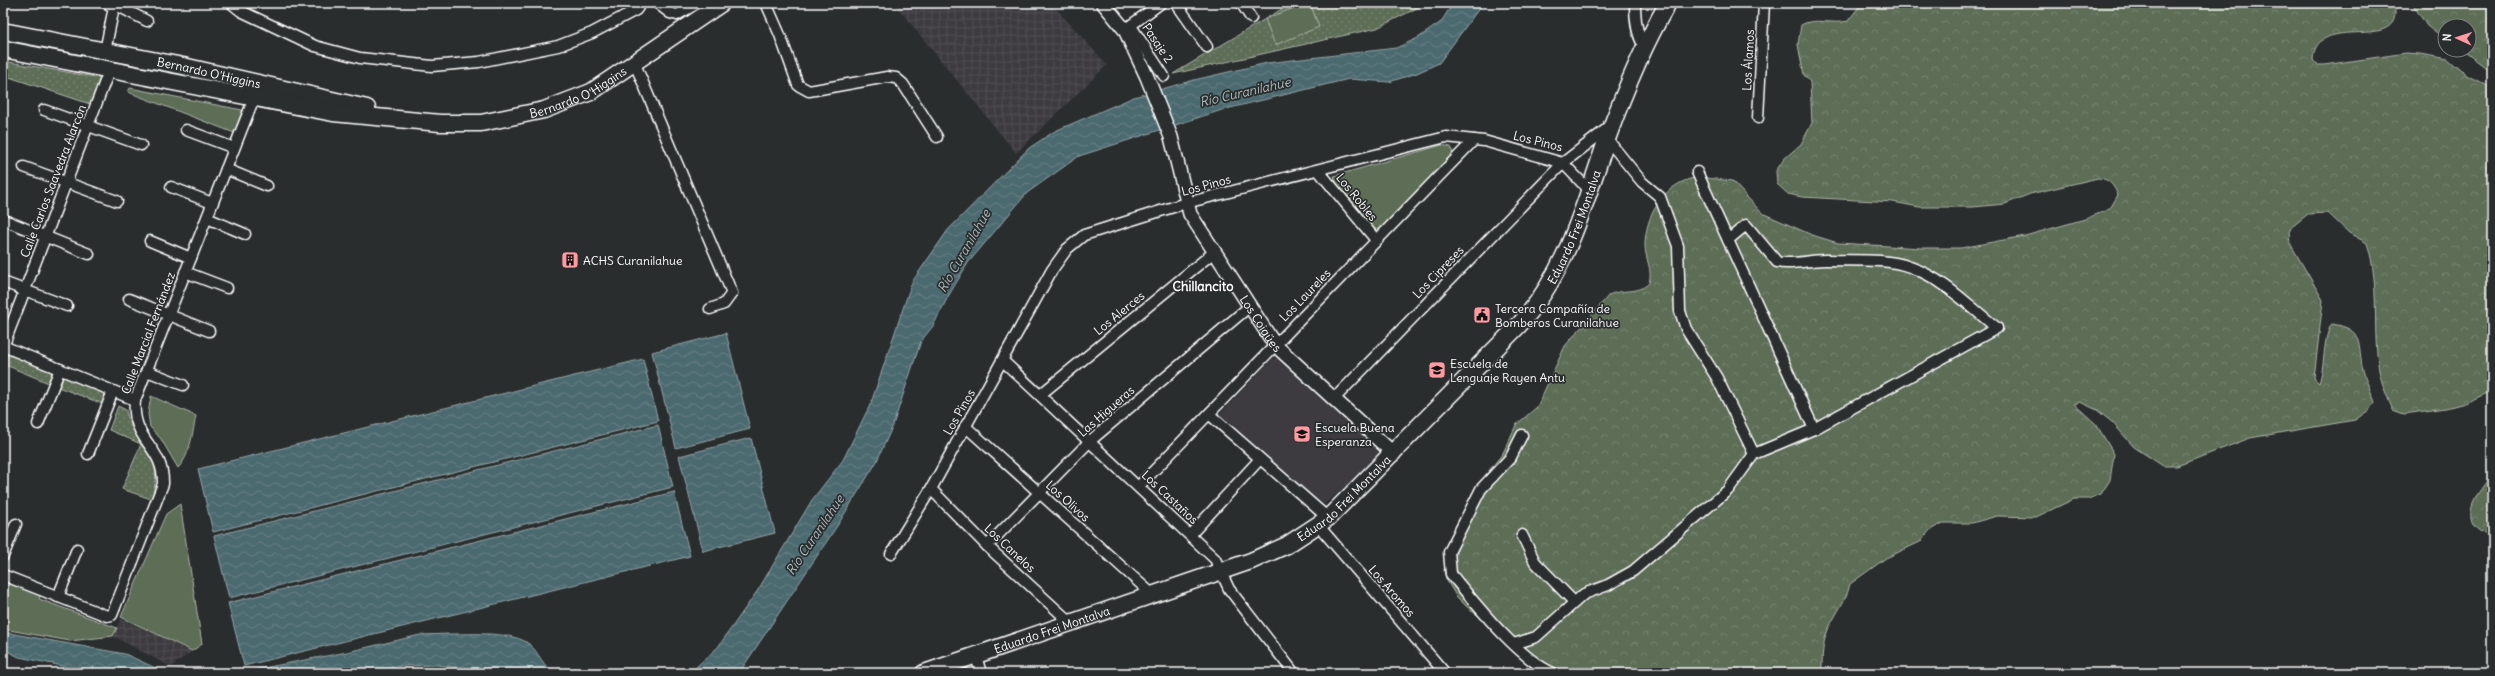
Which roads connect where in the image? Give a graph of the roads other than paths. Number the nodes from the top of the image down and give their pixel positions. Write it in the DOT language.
graph roads {
  1 [pos="231,3"];
  2 [pos="641,3"];
  3 [pos="657,3"];
  4 [pos="698,3"];
  5 [pos="722,3"];
  6 [pos="766,3"];
  7 [pos="1103,3"];
  8 [pos="1161,3"];
  9 [pos="1176,3"];
  10 [pos="1241,3"];
  11 [pos="1635,3"];
  12 [pos="1668,3"];
  13 [pos="1764,3"];
  14 [pos="110,5"];
  15 [pos="1251,18"];
  16 [pos="147,21"];
  17 [pos="1128,28"];
  18 [pos="3,31"];
  19 [pos="1644,46"];
  20 [pos="1207,47"];
  21 [pos="3,49"];
  22 [pos="105,51"];
  23 [pos="635,64"];
  24 [pos="109,71"];
  25 [pos="1164,76"];
  26 [pos="259,83"];
  27 [pos="254,99"];
  28 [pos="44,110"];
  29 [pos="1758,118"];
  30 [pos="413,121"];
  31 [pos="1613,124"];
  32 [pos="88,126"];
  33 [pos="186,130"];
  34 [pos="937,137"];
  35 [pos="1607,139"];
  36 [pos="1474,140"];
  37 [pos="141,145"];
  38 [pos="234,148"];
  39 [pos="1563,163"];
  40 [pos="24,167"];
  41 [pos="226,169"];
  42 [pos="1318,170"];
  43 [pos="1697,172"];
  44 [pos="66,183"];
  45 [pos="267,186"];
  46 [pos="171,187"];
  47 [pos="1589,195"];
  48 [pos="117,201"];
  49 [pos="212,203"];
  50 [pos="1186,203"];
  51 [pos="206,218"];
  52 [pos="4,220"];
  53 [pos="245,234"];
  54 [pos="46,236"];
  55 [pos="1376,240"];
  56 [pos="1728,240"];
  57 [pos="150,241"];
  58 [pos="1214,252"];
  59 [pos="89,254"];
  60 [pos="191,258"];
  61 [pos="185,272"];
  62 [pos="3,282"];
  63 [pos="226,288"];
  64 [pos="25,290"];
  65 [pos="129,299"];
  66 [pos="67,306"];
  67 [pos="1250,306"];
  68 [pos="710,309"];
  69 [pos="169,315"];
  70 [pos="209,331"];
  71 [pos="1275,344"];
  72 [pos="3,346"];
  73 [pos="1003,361"];
  74 [pos="60,369"];
  75 [pos="146,371"];
  76 [pos="182,385"];
  77 [pos="113,391"];
  78 [pos="1040,395"];
  79 [pos="135,400"];
  80 [pos="1333,400"];
  81 [pos="1209,414"];
  82 [pos="38,424"];
  83 [pos="965,426"];
  84 [pos="1814,429"];
  85 [pos="1522,435"];
  86 [pos="1090,441"];
  87 [pos="88,454"];
  88 [pos="1394,454"];
  89 [pos="1754,454"];
  90 [pos="1260,460"];
  91 [pos="1139,486"];
  92 [pos="931,489"];
  93 [pos="1039,493"];
  94 [pos="1323,522"];
  95 [pos="16,524"];
  96 [pos="1191,534"];
  97 [pos="1522,535"];
  98 [pos="987,546"];
  99 [pos="77,549"];
  100 [pos="891,554"];
  101 [pos="3,556"];
  102 [pos="1221,573"];
  103 [pos="3,575"];
  104 [pos="1153,595"];
  105 [pos="58,596"];
  106 [pos="1574,602"];
  107 [pos="1072,624"];
  108 [pos="1514,644"];
  109 [pos="976,656"];
  110 [pos="924,673"];
  111 [pos="981,673"];
  112 [pos="1294,673"];
  113 [pos="1445,673"];
  114 [pos="1553,673"];
  1 -- 2 [label="street"];
  3 -- 4 [label="street"];
  5 -- 23 [label="main road, Bernardo O'Higgins"];
  6 -- 34 [label="street"];
  7 -- 17 [label="street, Los Coigües"];
  8 -- 17 [label="street"];
  9 -- 20 [label="street"];
  10 -- 15 [label="street"];
  11 -- 19 [label="street"];
  12 -- 19 [label="main road, Eduardo Frei Montalva"];
  13 -- 29 [label="street, Los Álamos"];
  14 -- 16 [label="street"];
  14 -- 22 [label="street"];
  17 -- 25 [label="street, Pasaje 2"];
  17 -- 50 [label="street, Los Coigües"];
  18 -- 22 [label="main road, Bernardo O'Higgins"];
  19 -- 31 [label="main road, Eduardo Frei Montalva"];
  21 -- 24 [label="main road, Bernardo O'Higgins"];
  22 -- 26 [label="main road, Bernardo O'Higgins"];
  23 -- 30 [label="main road, Bernardo O'Higgins"];
  23 -- 68 [label="street"];
  24 -- 27 [label="main road, Bernardo O'Higgins"];
  24 -- 32 [label="street, Calle Carlos Saavedra Alarcón"];
  26 -- 27 [label="street, Calle Marcial Fernández"];
  26 -- 30 [label="main road, Bernardo O'Higgins"];
  27 -- 30 [label="main road, Bernardo O'Higgins"];
  27 -- 38 [label="street, Calle Marcial Fernández"];
  28 -- 32 [label="street"];
  31 -- 35 [label="main road, Eduardo Frei Montalva"];
  31 -- 39 [label="street, Los Pinos"];
  32 -- 37 [label="street"];
  32 -- 44 [label="street, Calle Carlos Saavedra Alarcón"];
  33 -- 38 [label="street"];
  35 -- 47 [label="main road, Eduardo Frei Montalva"];
  35 -- 89 [label="street"];
  36 -- 39 [label="street, Los Pinos"];
  36 -- 42 [label="street, Los Pinos"];
  36 -- 55 [label="street, Los Laureles"];
  38 -- 41 [label="street, Calle Marcial Fernández"];
  39 -- 47 [label="street"];
  39 -- 80 [label="street, Los Cipreses"];
  40 -- 44 [label="street"];
  41 -- 45 [label="street"];
  41 -- 49 [label="street, Calle Marcial Fernández"];
  42 -- 50 [label="street, Los Pinos"];
  42 -- 55 [label="street, Los Robles"];
  43 -- 56 [label="street"];
  44 -- 48 [label="street"];
  44 -- 54 [label="street, Calle Carlos Saavedra Alarcón"];
  46 -- 49 [label="street"];
  47 -- 88 [label="main road, Eduardo Frei Montalva"];
  49 -- 51 [label="street, Calle Marcial Fernández"];
  50 -- 58 [label="street, Los Coigües"];
  50 -- 73 [label="street, Los Pinos"];
  51 -- 53 [label="street"];
  51 -- 60 [label="street, Calle Marcial Fernández"];
  52 -- 54 [label="street"];
  54 -- 59 [label="street"];
  54 -- 64 [label="street, Calle Carlos Saavedra Alarcón"];
  55 -- 71 [label="street, Los Laureles"];
  56 -- 84 [label="street"];
  56 -- 84 [label="street"];
  57 -- 60 [label="street"];
  58 -- 67 [label="street, Los Coigües"];
  58 -- 78 [label="street, Los Alerces"];
  60 -- 61 [label="street, Calle Marcial Fernández"];
  61 -- 63 [label="street"];
  61 -- 69 [label="street, Calle Marcial Fernández"];
  62 -- 64 [label="street"];
  64 -- 66 [label="street"];
  64 -- 72 [label="street, Calle Carlos Saavedra Alarcón"];
  65 -- 69 [label="street"];
  67 -- 71 [label="street, Los Coigües"];
  67 -- 86 [label="street, Las Higueras"];
  69 -- 70 [label="street"];
  69 -- 75 [label="street, Calle Marcial Fernández"];
  71 -- 80 [label="street, Los Coigües"];
  71 -- 81 [label="street, Los Laureles"];
  72 -- 74 [label="street"];
  73 -- 78 [label="street, Los Castaños"];
  73 -- 83 [label="street, Los Pinos"];
  74 -- 77 [label="street"];
  74 -- 82 [label="street"];
  75 -- 76 [label="street"];
  75 -- 79 [label="street, Calle Marcial Fernández"];
  77 -- 79 [label="street"];
  77 -- 87 [label="street"];
  78 -- 86 [label="street, Los Castaños"];
  79 -- 105 [label="street, Calle Marcial Fernández"];
  80 -- 88 [label="street, Los Coigües"];
  81 -- 90 [label="street, Los Aromos"];
  81 -- 91 [label="street, Los Laureles"];
  83 -- 92 [label="street, Los Pinos"];
  83 -- 93 [label="street, Los Olivos"];
  84 -- 89 [label="street"];
  85 -- 108 [label="street"];
  86 -- 91 [label="street, Los Castaños"];
  86 -- 93 [label="street, Las Higueras"];
  88 -- 94 [label="main road, Eduardo Frei Montalva"];
  89 -- 106 [label="street"];
  90 -- 94 [label="street, Los Aromos"];
  90 -- 96 [label="street"];
  91 -- 96 [label="street, Los Castaños"];
  92 -- 98 [label="street, Los Canelos"];
  92 -- 100 [label="street, Los Pinos"];
  93 -- 98 [label="street, Las Higueras"];
  93 -- 104 [label="street, Los Olivos"];
  94 -- 102 [label="main road, Eduardo Frei Montalva"];
  94 -- 113 [label="street, Los Aromos"];
  95 -- 101 [label="street"];
  96 -- 102 [label="street, Los Castaños"];
  97 -- 106 [label="street"];
  98 -- 107 [label="street, Los Canelos"];
  99 -- 105 [label="street"];
  102 -- 104 [label="main road, Eduardo Frei Montalva"];
  102 -- 112 [label="street, Los Castaños"];
  103 -- 105 [label="street"];
  104 -- 107 [label="main road, Eduardo Frei Montalva"];
  106 -- 108 [label="street"];
  107 -- 109 [label="main road, Eduardo Frei Montalva"];
  108 -- 114 [label="street"];
  109 -- 110 [label="main road, Eduardo Frei Montalva"];
  109 -- 111 [label="street"];
}
